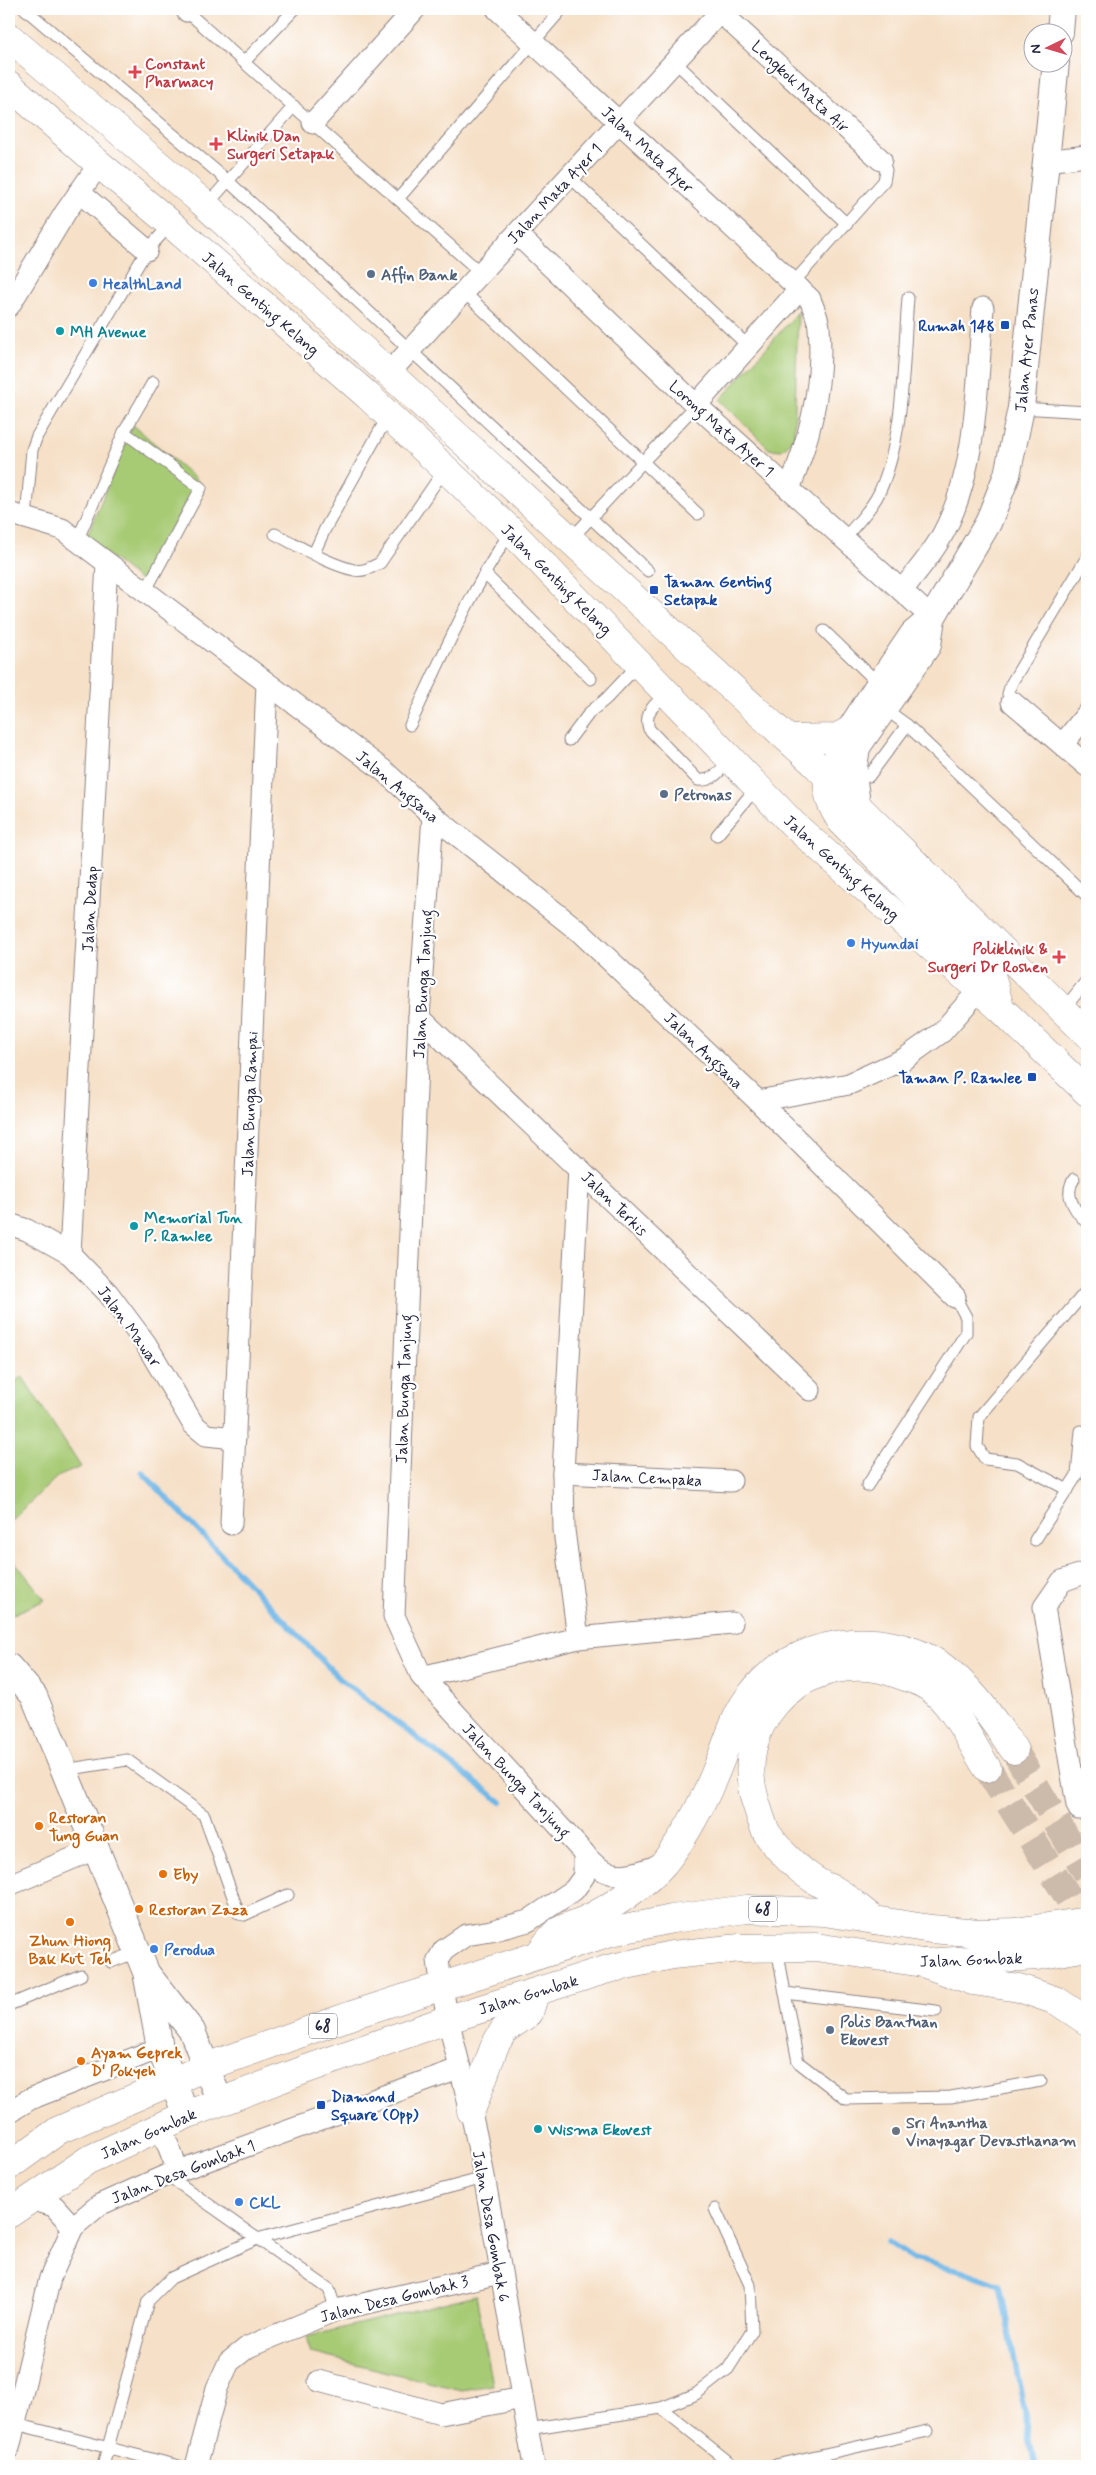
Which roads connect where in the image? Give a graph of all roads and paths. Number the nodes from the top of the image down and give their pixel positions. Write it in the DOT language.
graph roads {
  1 [pos="25,9"];
  2 [pos="295,9"];
  3 [pos="415,9"];
  4 [pos="497,9"];
  5 [pos="562,9"];
  6 [pos="1062,9"];
  7 [pos="187,10"];
  8 [pos="719,10"];
  9 [pos="1061,22"];
  10 [pos="9,37"];
  11 [pos="533,42"];
  12 [pos="674,61"];
  13 [pos="244,62"];
  14 [pos="42,66"];
  15 [pos="1055,72"];
  16 [pos="9,85"];
  17 [pos="294,106"];
  18 [pos="619,122"];
  19 [pos="313,123"];
  20 [pos="1087,156"];
  21 [pos="881,160"];
  22 [pos="1045,161"];
  23 [pos="98,164"];
  24 [pos="569,176"];
  25 [pos="228,181"];
  26 [pos="80,192"];
  27 [pos="398,199"];
  28 [pos="206,206"];
  29 [pos="171,224"];
  30 [pos="847,224"];
  31 [pos="516,234"];
  32 [pos="147,250"];
  33 [pos="481,273"];
  34 [pos="797,286"];
  35 [pos="464,292"];
  36 [pos="908,298"];
  37 [pos="9,306"];
  38 [pos="983,308"];
  39 [pos="748,346"];
  40 [pos="410,350"];
  41 [pos="389,374"];
  42 [pos="153,382"];
  43 [pos="696,405"];
  44 [pos="1021,408"];
  45 [pos="1087,412"];
  46 [pos="388,416"];
  47 [pos="124,432"];
  48 [pos="643,462"];
  49 [pos="445,469"];
  50 [pos="789,489"];
  51 [pos="698,514"];
  52 [pos="18,515"];
  53 [pos="590,518"];
  54 [pos="511,531"];
  55 [pos="275,534"];
  56 [pos="844,539"];
  57 [pos="570,540"];
  58 [pos="77,541"];
  59 [pos="314,553"];
  60 [pos="1087,557"];
  61 [pos="107,564"];
  62 [pos="648,571"];
  63 [pos="485,574"];
  64 [pos="902,591"];
  65 [pos="145,592"];
  66 [pos="932,618"];
  67 [pos="824,631"];
  68 [pos="640,663"];
  69 [pos="590,679"];
  70 [pos="267,683"];
  71 [pos="668,692"];
  72 [pos="882,696"];
  73 [pos="1012,702"];
  74 [pos="1087,714"];
  75 [pos="410,725"];
  76 [pos="907,725"];
  77 [pos="849,731"];
  78 [pos="788,739"];
  79 [pos="569,740"];
  80 [pos="1063,744"];
  81 [pos="730,759"];
  82 [pos="1087,766"];
  83 [pos="828,776"];
  84 [pos="869,776"];
  85 [pos="757,786"];
  86 [pos="857,804"];
  87 [pos="433,816"];
  88 [pos="717,834"];
  89 [pos="1087,896"];
  90 [pos="1087,980"];
  91 [pos="979,990"];
  92 [pos="1077,1000"];
  93 [pos="1000,1008"];
  94 [pos="419,1017"];
  95 [pos="1087,1034"];
  96 [pos="1087,1092"];
  97 [pos="758,1101"];
  98 [pos="579,1168"];
  99 [pos="1074,1179"];
  100 [pos="1087,1223"];
  101 [pos="9,1224"];
  102 [pos="70,1254"];
  103 [pos="1087,1290"];
  104 [pos="955,1297"];
  105 [pos="810,1390"];
  106 [pos="1082,1431"];
  107 [pos="235,1438"];
  108 [pos="564,1473"];
  109 [pos="731,1481"];
  110 [pos="867,1486"];
  111 [pos="1068,1490"];
  112 [pos="231,1524"];
  113 [pos="1035,1540"];
  114 [pos="1087,1572"];
  115 [pos="732,1623"];
  116 [pos="578,1638"];
  117 [pos="9,1666"];
  118 [pos="422,1677"];
  119 [pos="1014,1750"];
  120 [pos="987,1768"];
  121 [pos="64,1770"];
  122 [pos="1087,1809"];
  123 [pos="95,1849"];
  124 [pos="584,1853"];
  125 [pos="663,1864"];
  126 [pos="9,1885"];
  127 [pos="288,1895"];
  128 [pos="874,1920"];
  129 [pos="1087,1922"];
  130 [pos="777,1947"];
  131 [pos="1085,1948"];
  132 [pos="538,1956"];
  133 [pos="111,1962"];
  134 [pos="142,1962"];
  135 [pos="923,1963"];
  136 [pos="81,1975"];
  137 [pos="441,1987"];
  138 [pos="536,1993"];
  139 [pos="785,1993"];
  140 [pos="9,2006"];
  141 [pos="936,2010"];
  142 [pos="449,2019"];
  143 [pos="1087,2021"];
  144 [pos="160,2048"];
  145 [pos="206,2067"];
  146 [pos="461,2068"];
  147 [pos="172,2081"];
  148 [pos="1041,2081"];
  149 [pos="220,2102"];
  150 [pos="471,2111"];
  151 [pos="9,2112"];
  152 [pos="186,2115"];
  153 [pos="161,2126"];
  154 [pos="9,2166"];
  155 [pos="172,2173"];
  156 [pos="484,2178"];
  157 [pos="19,2207"];
  158 [pos="716,2209"];
  159 [pos="73,2227"];
  160 [pos="257,2239"];
  161 [pos="500,2273"];
  162 [pos="336,2310"];
  163 [pos="318,2381"];
  164 [pos="522,2398"];
  165 [pos="661,2408"];
  166 [pos="16,2424"];
  167 [pos="528,2429"];
  168 [pos="928,2431"];
  169 [pos="9,2448"];
  170 [pos="108,2448"];
  171 [pos="103,2466"];
  172 [pos="179,2466"];
  173 [pos="196,2466"];
  174 [pos="534,2466"];
  175 [pos="734,2466"];
  176 [pos="771,2466"];
  1 -- 25 [label="lane"];
  2 -- 13 [label="lane"];
  3 -- 19 [label="street"];
  4 -- 11 [label="street, Jalan Mata Ayer"];
  5 -- 11 [label="lane"];
  6 -- 9 [label="street"];
  7 -- 13 [label="lane"];
  8 -- 12 [label="street, Jalan Mata Ayer 1"];
  8 -- 21 [label="street, Lengkok Mata Air"];
  10 -- 14 [label="main road, Jalan Genting Kelang"];
  11 -- 18 [label="street, Jalan Mata Ayer"];
  11 -- 27 [label="lane"];
  12 -- 18 [label="street, Jalan Mata Ayer 1"];
  12 -- 30 [label="lane"];
  13 -- 17 [label="lane"];
  14 -- 23 [label="main road"];
  14 -- 28 [label="main road, Jalan Genting Kelang"];
  15 -- 22 [label="street, Jalan Ayer Panas"];
  16 -- 23 [label="main road, Jalan Genting Kelang"];
  17 -- 19 [label="lane"];
  17 -- 25 [label="lane"];
  18 -- 24 [label="street, Jalan Mata Ayer 1"];
  18 -- 34 [label="street, Jalan Mata Ayer"];
  19 -- 27 [label="lane"];
  20 -- 22 [label="street"];
  21 -- 30 [label="lane"];
  22 -- 44 [label="street, Jalan Ayer Panas"];
  23 -- 26 [label="street"];
  23 -- 29 [label="main road, Jalan Genting Kelang"];
  24 -- 31 [label="street, Jalan Mata Ayer 1"];
  24 -- 39 [label="lane"];
  25 -- 28 [label="lane"];
  25 -- 40 [label="lane"];
  26 -- 32 [label="street"];
  26 -- 37 [label="street"];
  27 -- 33 [label="lane"];
  28 -- 41 [label="main road, Jalan Genting Kelang"];
  29 -- 32 [label="lane"];
  29 -- 46 [label="main road, Jalan Genting Kelang"];
  30 -- 34 [label="lane"];
  31 -- 33 [label="street, Jalan Mata Ayer 1"];
  31 -- 43 [label="street, Lorong Mata Ayer 1"];
  32 -- 52 [label="lane"];
  33 -- 35 [label="street, Jalan Mata Ayer 1"];
  34 -- 39 [label="street"];
  34 -- 50 [label="street, Jalan Mata Ayer"];
  35 -- 40 [label="street, Jalan Mata Ayer 1"];
  35 -- 48 [label="lane"];
  36 -- 56 [label="lane"];
  38 -- 64 [label="street"];
  39 -- 43 [label="street"];
  40 -- 41 [label="street, Jalan Mata Ayer 1"];
  40 -- 53 [label="lane"];
  41 -- 57 [label="main road, Jalan Genting Kelang"];
  42 -- 47 [label="lane"];
  43 -- 48 [label="lane"];
  43 -- 50 [label="street, Lorong Mata Ayer 1"];
  44 -- 45 [label="lane"];
  44 -- 66 [label="street, Jalan Ayer Panas"];
  46 -- 49 [label="main road, Jalan Genting Kelang"];
  46 -- 59 [label="lane"];
  47 -- 58 [label="lane"];
  47 -- 65 [label="lane"];
  48 -- 51 [label="lane"];
  48 -- 53 [label="lane"];
  49 -- 54 [label="main road, Jalan Genting Kelang"];
  49 -- 59 [label="lane"];
  50 -- 56 [label="street, Lorong Mata Ayer 1"];
  52 -- 58 [label="street, Jalan Angsana"];
  53 -- 57 [label="lane"];
  53 -- 62 [label="lane"];
  54 -- 63 [label="lane"];
  54 -- 68 [label="main road, Jalan Genting Kelang"];
  55 -- 59 [label="lane"];
  56 -- 64 [label="street, Lorong Mata Ayer 1"];
  57 -- 78 [label="main road, Jalan Genting Kelang"];
  58 -- 61 [label="street, Jalan Angsana"];
  60 -- 73 [label="lane"];
  61 -- 65 [label="street, Jalan Angsana"];
  61 -- 102 [label="street, Jalan Dedap"];
  63 -- 69 [label="lane"];
  63 -- 75 [label="lane"];
  64 -- 66 [label="street, Lorong Mata Ayer 1"];
  65 -- 70 [label="street, Jalan Angsana"];
  66 -- 72 [label="street, Jalan Ayer Panas"];
  67 -- 72 [label="lane"];
  68 -- 71 [label="main road, Jalan Genting Kelang"];
  68 -- 79 [label="lane"];
  70 -- 87 [label="street, Jalan Angsana"];
  70 -- 107 [label="street, Jalan Bunga Rampai"];
  71 -- 81 [label="main road, Jalan Genting Kelang"];
  71 -- 81 [label="lane"];
  72 -- 76 [label="lane"];
  72 -- 77 [label="street, Jalan Ayer Panas"];
  72 -- 86 [label="street, Jalan Ayer Panas"];
  73 -- 80 [label="street"];
  74 -- 80 [label="street"];
  76 -- 84 [label="lane"];
  76 -- 89 [label="lane"];
  77 -- 78 [label="main road"];
  77 -- 83 [label="street, Jalan Ayer Panas"];
  78 -- 83 [label="main road, Jalan Genting Kelang"];
  80 -- 82 [label="street"];
  81 -- 85 [label="main road, Jalan Genting Kelang"];
  83 -- 86 [label="main road, Jalan Genting Kelang"];
  83 -- 93 [label="main road"];
  85 -- 88 [label="lane"];
  85 -- 91 [label="main road, Jalan Genting Kelang"];
  86 -- 92 [label="main road, Jalan Genting Kelang"];
  87 -- 94 [label="street, Jalan Bunga Tanjung"];
  87 -- 97 [label="street, Jalan Angsana"];
  90 -- 92 [label="lane"];
  91 -- 93 [label="main road, Jalan Genting Kelang"];
  91 -- 97 [label="street, Jalan Angsana"];
  92 -- 95 [label="main road, Jalan Genting Kelang"];
  93 -- 96 [label="main road, Jalan Genting Kelang"];
  94 -- 98 [label="street, Jalan Terkis"];
  94 -- 118 [label="street, Jalan Bunga Tanjung"];
  97 -- 104 [label="street, Jalan Angsana"];
  98 -- 105 [label="street, Jalan Terkis"];
  98 -- 108 [label="street"];
  99 -- 100 [label="lane"];
  101 -- 102 [label="street, Jalan Mawar"];
  102 -- 107 [label="street, Jalan Mawar"];
  103 -- 111 [label="lane"];
  104 -- 110 [label="lane"];
  106 -- 111 [label="lane"];
  107 -- 112 [label="street, Jalan Bunga Rampai"];
  108 -- 109 [label="street, Jalan Cempaka"];
  108 -- 116 [label="street"];
  111 -- 113 [label="lane"];
  114 -- 122 [label="street"];
  115 -- 116 [label="street"];
  116 -- 118 [label="street"];
  117 -- 121 [label="street"];
  118 -- 124 [label="street, Jalan Bunga Tanjung"];
  119 -- 125 [label="main road"];
  120 -- 128 [label="main road"];
  121 -- 123 [label="street"];
  121 -- 127 [label="lane"];
  123 -- 126 [label="street"];
  123 -- 134 [label="street"];
  124 -- 125 [label="street, Jalan Bunga Tanjung"];
  124 -- 137 [label="street, Jalan Desa Gombak 6"];
  125 -- 132 [label="main road"];
  128 -- 129 [label="main road, Jalan Gombak / 68"];
  128 -- 132 [label="main road, Jalan Gombak / 68"];
  130 -- 135 [label="main road, Jalan Gombak / 68"];
  130 -- 138 [label="main road, Jalan Gombak / 68"];
  130 -- 139 [label="lane"];
  131 -- 135 [label="main road, Jalan Gombak / 68"];
  132 -- 137 [label="main road, Jalan Gombak / 68"];
  133 -- 134 [label="lane"];
  134 -- 144 [label="street"];
  134 -- 145 [label="street"];
  135 -- 143 [label="main road"];
  136 -- 140 [label="lane"];
  137 -- 142 [label="street, Jalan Desa Gombak 6"];
  137 -- 145 [label="main road, Jalan Gombak / 68"];
  138 -- 142 [label="main road, Jalan Gombak / 68"];
  138 -- 150 [label="main road"];
  139 -- 141 [label="lane"];
  139 -- 148 [label="lane"];
  142 -- 146 [label="street, Jalan Desa Gombak 6"];
  142 -- 149 [label="main road, Jalan Gombak / 68"];
  144 -- 147 [label="street"];
  144 -- 151 [label="street"];
  145 -- 147 [label="main road, Jalan Gombak / 68"];
  145 -- 149 [label="street"];
  146 -- 150 [label="street, Jalan Desa Gombak 6"];
  146 -- 155 [label="street, Jalan Desa Gombak 1"];
  147 -- 152 [label="street"];
  147 -- 154 [label="main road, Jalan Gombak / 68"];
  149 -- 152 [label="main road, Jalan Gombak / 68"];
  150 -- 156 [label="street, Jalan Desa Gombak 6"];
  152 -- 153 [label="main road, Jalan Gombak / 68"];
  153 -- 155 [label="street"];
  153 -- 157 [label="main road, Jalan Gombak / 68"];
  155 -- 159 [label="street, Jalan Desa Gombak 1"];
  155 -- 160 [label="lane"];
  156 -- 160 [label="lane"];
  156 -- 161 [label="street, Jalan Desa Gombak 6"];
  157 -- 159 [label="street"];
  158 -- 165 [label="lane"];
  159 -- 166 [label="street, Jalan Desa Gombak 1"];
  160 -- 162 [label="lane"];
  160 -- 170 [label="lane"];
  161 -- 162 [label="street, Jalan Desa Gombak 3"];
  161 -- 164 [label="street, Jalan Desa Gombak 6"];
  162 -- 173 [label="street, Jalan Desa Gombak 3"];
  163 -- 164 [label="street"];
  164 -- 167 [label="street, Jalan Desa Gombak 6"];
  165 -- 167 [label="lane"];
  165 -- 175 [label="lane"];
  166 -- 169 [label="street, Jalan Desa Gombak 1"];
  166 -- 170 [label="lane"];
  167 -- 174 [label="street, Jalan Desa Gombak 6"];
  168 -- 176 [label="lane"];
  170 -- 171 [label="lane"];
  170 -- 172 [label="lane"];
}
